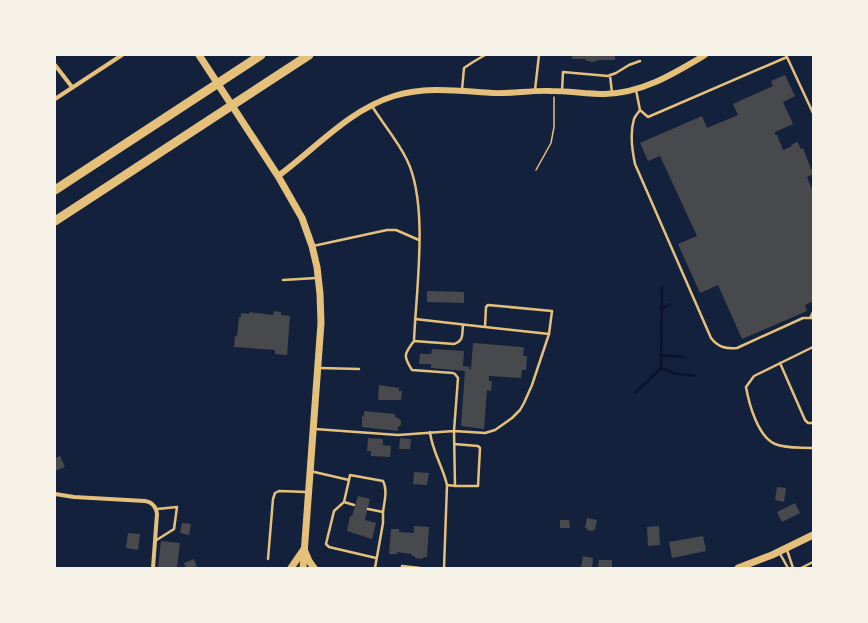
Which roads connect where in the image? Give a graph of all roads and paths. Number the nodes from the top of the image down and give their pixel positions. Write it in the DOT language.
graph roads {
  1 [pos="122,55"];
  2 [pos="199,55"];
  3 [pos="261,55"];
  4 [pos="309,55"];
  5 [pos="484,55"];
  6 [pos="539,55"];
  7 [pos="705,55"];
  8 [pos="787,56"];
  9 [pos="640,61"];
  10 [pos="55,65"];
  11 [pos="610,75"];
  12 [pos="72,87"];
  13 [pos="462,90"];
  14 [pos="636,90"];
  15 [pos="535,91"];
  16 [pos="554,91"];
  17 [pos="562,92"];
  18 [pos="612,94"];
  19 [pos="55,99"];
  20 [pos="372,105"];
  21 [pos="640,110"];
  22 [pos="813,113"];
  23 [pos="536,170"];
  24 [pos="278,176"];
  25 [pos="55,190"];
  26 [pos="55,221"];
  27 [pos="419,240"];
  28 [pos="312,246"];
  29 [pos="319,277"];
  30 [pos="283,280"];
  31 [pos="813,312"];
  32 [pos="811,318"];
  33 [pos="415,319"];
  34 [pos="463,325"];
  35 [pos="485,327"];
  36 [pos="550,334"];
  37 [pos="414,341"];
  38 [pos="813,347"];
  39 [pos="780,363"];
  40 [pos="317,368"];
  41 [pos="359,369"];
  42 [pos="813,423"];
  43 [pos="313,429"];
  44 [pos="454,431"];
  45 [pos="430,432"];
  46 [pos="454,444"];
  47 [pos="813,448"];
  48 [pos="310,471"];
  49 [pos="349,480"];
  50 [pos="447,485"];
  51 [pos="455,486"];
  52 [pos="308,492"];
  53 [pos="55,494"];
  54 [pos="344,502"];
  55 [pos="354,505"];
  56 [pos="157,508"];
  57 [pos="368,509"];
  58 [pos="383,512"];
  59 [pos="813,535"];
  60 [pos="155,542"];
  61 [pos="304,549"];
  62 [pos="783,550"];
  63 [pos="376,558"];
  64 [pos="268,559"];
  65 [pos="813,562"];
  66 [pos="153,568"];
  67 [pos="291,568"];
  68 [pos="303,568"];
  69 [pos="314,568"];
  70 [pos="375,568"];
  71 [pos="402,568"];
  72 [pos="420,568"];
  73 [pos="444,568"];
  74 [pos="738,568"];
  75 [pos="788,568"];
  76 [pos="793,568"];
  77 [pos="801,568"];
  1 -- 12 [label="street"];
  2 -- 24 [label="main road"];
  3 -- 25 [label="highway"];
  4 -- 26 [label="highway"];
  5 -- 13 [label="lane"];
  6 -- 15 [label="lane"];
  7 -- 14 [label="street"];
  8 -- 21 [label="lane"];
  8 -- 22 [label="lane"];
  9 -- 11 [label="lane"];
  10 -- 12 [label="street"];
  11 -- 17 [label="lane"];
  11 -- 18 [label="lane"];
  12 -- 19 [label="street"];
  13 -- 15 [label="street"];
  13 -- 20 [label="street"];
  14 -- 18 [label="street"];
  14 -- 21 [label="lane"];
  15 -- 16 [label="street"];
  16 -- 17 [label="street"];
  16 -- 23 [label="path"];
  17 -- 18 [label="street"];
  20 -- 24 [label="street"];
  20 -- 27 [label="lane"];
  21 -- 32 [label="lane"];
  24 -- 28 [label="main road"];
  27 -- 28 [label="lane"];
  27 -- 33 [label="lane"];
  28 -- 29 [label="main road"];
  29 -- 30 [label="lane"];
  29 -- 40 [label="main road"];
  31 -- 32 [label="lane"];
  33 -- 34 [label="lane"];
  33 -- 37 [label="lane"];
  34 -- 35 [label="lane"];
  34 -- 37 [label="lane"];
  35 -- 36 [label="lane"];
  35 -- 36 [label="lane"];
  36 -- 44 [label="lane"];
  37 -- 44 [label="lane"];
  38 -- 39 [label="lane"];
  39 -- 42 [label="lane"];
  39 -- 47 [label="lane"];
  40 -- 41 [label="lane"];
  40 -- 43 [label="main road"];
  43 -- 45 [label="lane"];
  43 -- 48 [label="main road"];
  44 -- 45 [label="lane"];
  44 -- 46 [label="lane"];
  45 -- 50 [label="lane"];
  46 -- 51 [label="lane"];
  46 -- 51 [label="lane"];
  48 -- 49 [label="lane"];
  48 -- 52 [label="main road"];
  49 -- 54 [label="lane"];
  49 -- 58 [label="lane"];
  50 -- 51 [label="lane"];
  50 -- 73 [label="lane"];
  52 -- 61 [label="main road"];
  52 -- 64 [label="lane"];
  53 -- 56 [label="street"];
  54 -- 55 [label="lane"];
  54 -- 63 [label="lane"];
  56 -- 60 [label="street"];
  56 -- 60 [label="lane"];
  57 -- 58 [label="lane"];
  58 -- 63 [label="lane"];
  59 -- 62 [label="main road"];
  60 -- 66 [label="street"];
  61 -- 67 [label="main road"];
  61 -- 68 [label="main road"];
  61 -- 69 [label="main road"];
  62 -- 74 [label="main road"];
  62 -- 75 [label="lane"];
  62 -- 76 [label="lane"];
  63 -- 70 [label="lane"];
  65 -- 77 [label="lane"];
  71 -- 72 [label="lane"];
}
